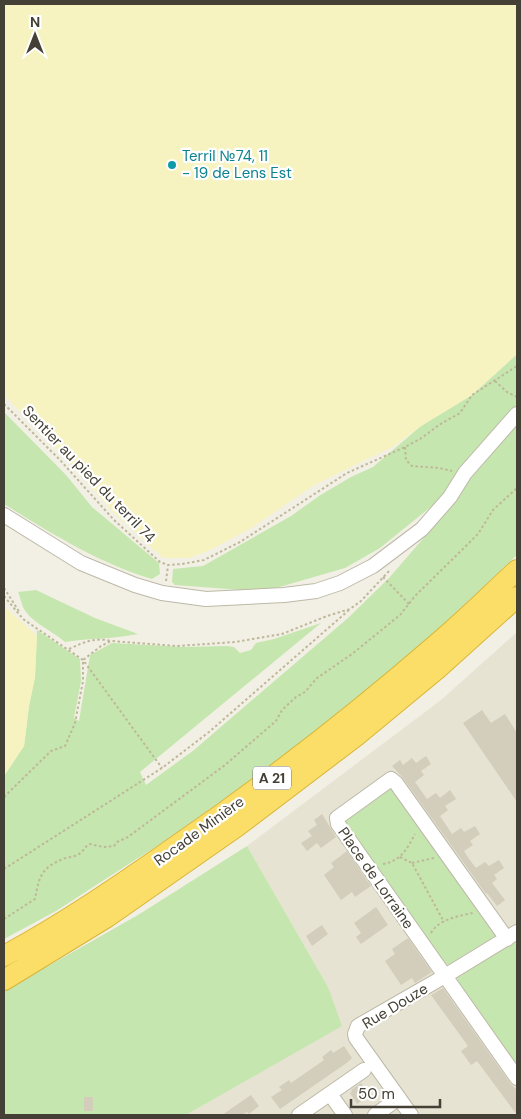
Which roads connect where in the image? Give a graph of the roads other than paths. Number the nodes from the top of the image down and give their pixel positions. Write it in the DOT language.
graph roads {
  1 [pos="517,414"];
  2 [pos="4,515"];
  3 [pos="517,570"];
  4 [pos="517,597"];
  5 [pos="512,935"];
  6 [pos="4,956"];
  7 [pos="445,976"];
  8 [pos="4,980"];
  9 [pos="364,1070"];
  10 [pos="517,1078"];
  11 [pos="330,1094"];
  12 [pos="399,1098"];
  13 [pos="298,1115"];
  14 [pos="344,1115"];
  15 [pos="375,1115"];
  16 [pos="411,1115"];
  1 -- 2 [label="street"];
  3 -- 6 [label="highway, Rocade Minière / A 21"];
  4 -- 8 [label="highway, Rocade Minière / A 21"];
  5 -- 7 [label="street"];
  5 -- 7 [label="street, Place de Lorraine"];
  7 -- 10 [label="street, Place de Lorraine"];
  7 -- 12 [label="street, Rue Douze"];
  9 -- 11 [label="street"];
  11 -- 13 [label="street"];
  11 -- 14 [label="street"];
  12 -- 15 [label="street"];
  12 -- 16 [label="street, Rue Douze"];
}
